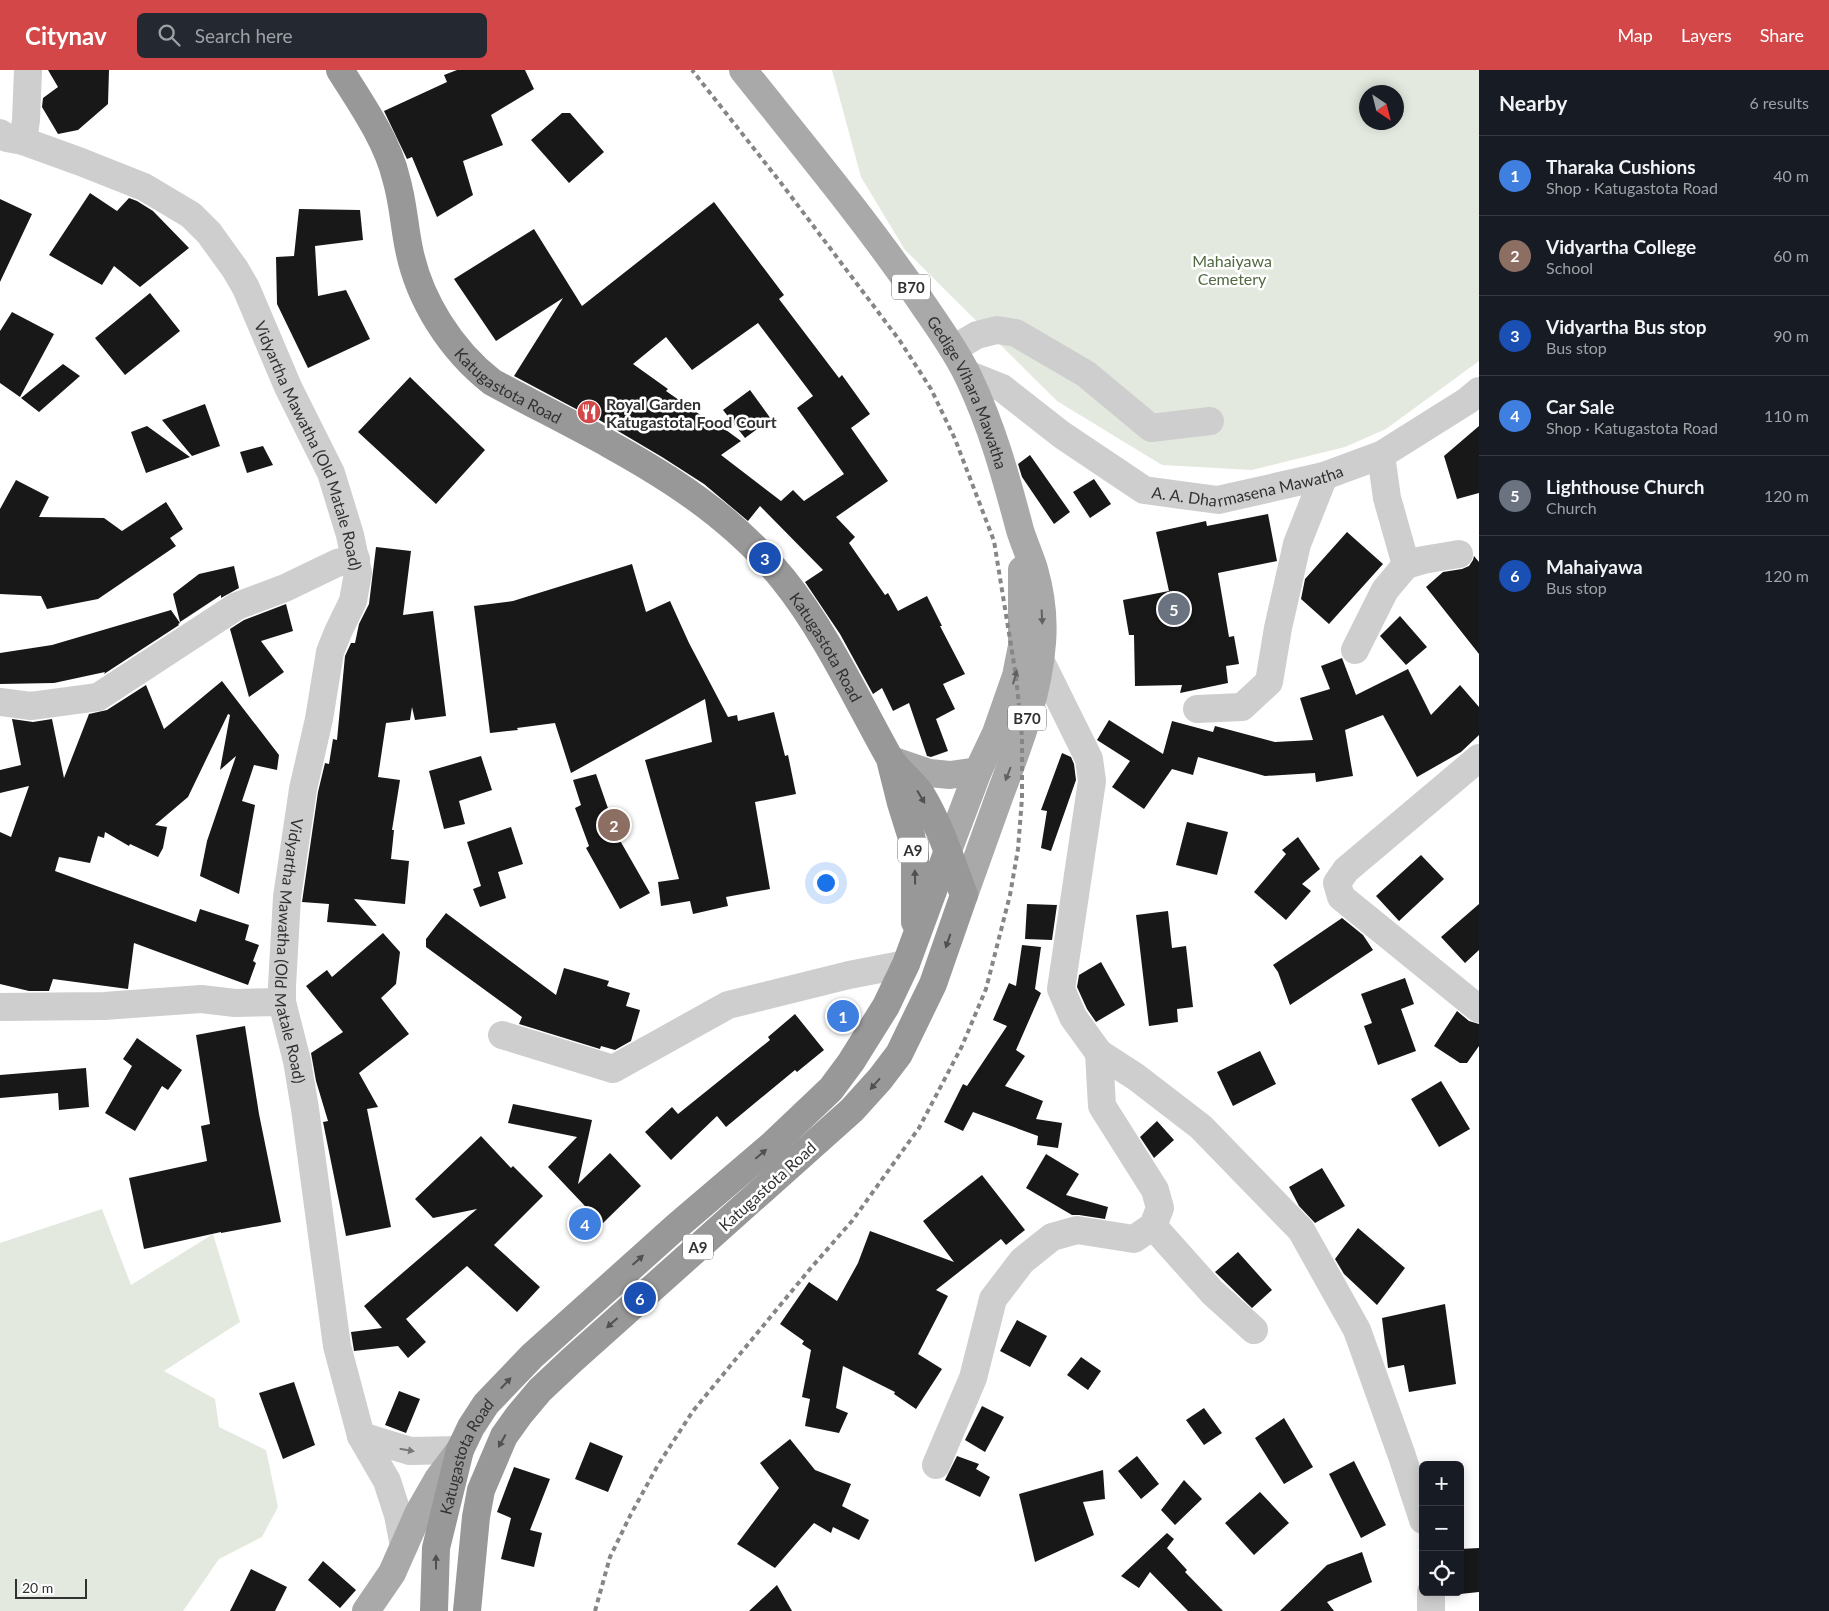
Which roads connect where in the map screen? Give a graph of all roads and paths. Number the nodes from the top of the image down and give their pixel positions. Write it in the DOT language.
graph roads {
  1 [pos="28,70"];
  2 [pos="340,70"];
  3 [pos="743,70"];
  4 [pos="11,137"];
  5 [pos="953,349"];
  6 [pos="968,374"];
  7 [pos="1479,392"];
  8 [pos="1210,421"];
  9 [pos="1381,455"];
  10 [pos="1324,476"];
  11 [pos="1022,536"];
  12 [pos="1459,554"];
  13 [pos="356,559"];
  14 [pos="1406,565"];
  15 [pos="1355,650"];
  16 [pos="1041,662"];
  17 [pos="0,702"];
  18 [pos="1197,709"];
  19 [pos="1479,758"];
  20 [pos="891,760"];
  21 [pos="978,771"];
  22 [pos="947,853"];
  23 [pos="964,895"];
  24 [pos="911,954"];
  25 [pos="282,1002"];
  26 [pos="0,1007"];
  27 [pos="1479,1009"];
  28 [pos="502,1036"];
  29 [pos="1099,1053"];
  30 [pos="1153,1226"];
  31 [pos="1254,1330"];
  32 [pos="361,1436"];
  33 [pos="460,1450"];
  34 [pos="936,1465"];
  35 [pos="1419,1508"];
  36 [pos="404,1546"];
  37 [pos="1431,1596"];
  38 [pos="366,1611"];
  39 [pos="434,1611"];
  40 [pos="467,1611"];
  41 [pos="1431,1611"];
  1 -- 4 [label="street"];
  2 -- 20 [label="highway, Katugastota Road / A9"];
  3 -- 5 [label="main road, Gedige Vihara Mawatha / B70"];
  4 -- 13 [label="street, Vidyartha Mawatha (Old Matale Road)"];
  5 -- 6 [label="main road, Gedige Vihara Mawatha / B70"];
  5 -- 8 [label="street"];
  6 -- 10 [label="street, A. A. Dharmasena Mawatha"];
  6 -- 11 [label="main road, Gedige Vihara Mawatha / B70"];
  7 -- 9 [label="street, A. A. Dharmasena Mawatha"];
  9 -- 10 [label="street, A. A. Dharmasena Mawatha"];
  9 -- 14 [label="street"];
  10 -- 18 [label="street"];
  11 -- 16 [label="main road, Gedige Vihara Mawatha / B70, one-way"];
  21 -- 11 [label="main road, Gedige Vihara Mawatha / B70, one-way"];
  12 -- 14 [label="street"];
  13 -- 17 [label="street"];
  13 -- 25 [label="street, Vidyartha Mawatha (Old Matale Road)"];
  14 -- 15 [label="street"];
  16 -- 23 [label="main road, Gedige Vihara Mawatha / B70, one-way"];
  16 -- 29 [label="street"];
  19 -- 27 [label="street"];
  20 -- 21 [label="main road"];
  20 -- 22 [label="highway, Katugastota Road / A9, one-way"];
  24 -- 20 [label="highway, Katugastota Road / A9, one-way"];
  21 -- 22 [label="main road, Gedige Vihara Mawatha / B70"];
  22 -- 23 [label="highway, Katugastota Road / A9"];
  22 -- 24 [label="highway"];
  23 -- 40 [label="highway, Katugastota Road / A9, one-way"];
  24 -- 28 [label="street"];
  33 -- 24 [label="highway, Katugastota Road / A9, one-way"];
  25 -- 26 [label="street"];
  25 -- 32 [label="street, Vidyartha Mawatha (Old Matale Road)"];
  29 -- 30 [label="street"];
  29 -- 35 [label="street"];
  30 -- 31 [label="street"];
  30 -- 34 [label="street"];
  32 -- 33 [label="street, one-way"];
  32 -- 36 [label="street, Vidyartha Mawatha (Old Matale Road)"];
  33 -- 36 [label="main road"];
  39 -- 33 [label="highway, Katugastota Road / A9, one-way"];
  36 -- 38 [label="main road"];
  37 -- 41 [label="street"];
}
